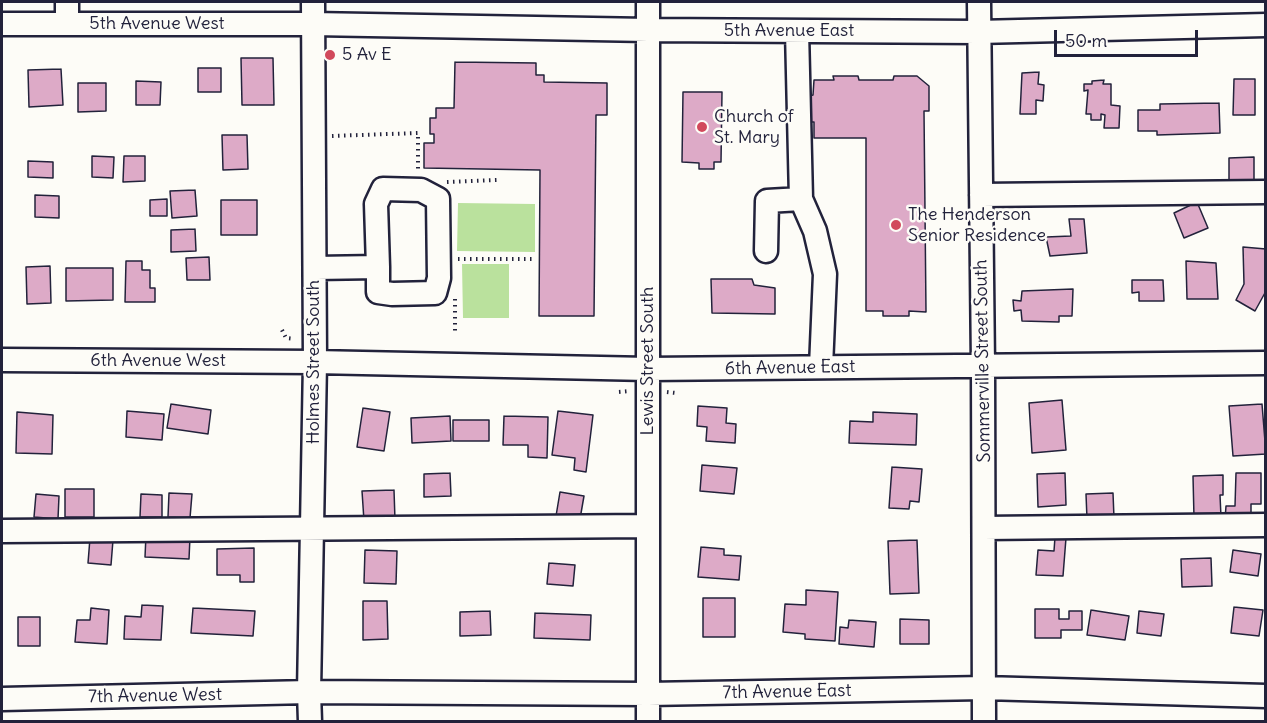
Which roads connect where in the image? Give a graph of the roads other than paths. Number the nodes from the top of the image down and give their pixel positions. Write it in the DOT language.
graph roads {
  1 [pos="67,2"];
  2 [pos="313,2"];
  3 [pos="648,2"];
  4 [pos="979,2"];
  5 [pos="2,24"];
  6 [pos="67,24"];
  7 [pos="313,24"];
  8 [pos="1266,25"];
  9 [pos="648,30"];
  10 [pos="797,31"];
  11 [pos="978,32"];
  12 [pos="1266,192"];
  13 [pos="981,195"];
  14 [pos="801,200"];
  15 [pos="766,251"];
  16 [pos="378,267"];
  17 [pos="315,268"];
  18 [pos="2,360"];
  19 [pos="315,362"];
  20 [pos="1266,363"];
  21 [pos="983,366"];
  22 [pos="821,367"];
  23 [pos="648,369"];
  24 [pos="1266,525"];
  25 [pos="648,526"];
  26 [pos="984,528"];
  27 [pos="312,529"];
  28 [pos="2,531"];
  29 [pos="984,688"];
  30 [pos="309,692"];
  31 [pos="648,694"];
  32 [pos="1266,696"];
  33 [pos="2,699"];
  34 [pos="310,722"];
  35 [pos="648,722"];
  36 [pos="984,722"];
  1 -- 6 [label="street"];
  2 -- 7 [label="street, Holmes Street South"];
  3 -- 9 [label="street, Lewis Street South"];
  4 -- 11 [label="street, Sommerville Street South"];
  5 -- 6 [label="street, 5th Avenue West"];
  6 -- 7 [label="street, 5th Avenue West"];
  7 -- 9 [label="street, 5th Avenue East"];
  7 -- 17 [label="street, Holmes Street South"];
  8 -- 11 [label="street, 5th Avenue East"];
  9 -- 10 [label="street, 5th Avenue East"];
  9 -- 23 [label="street, Lewis Street South"];
  10 -- 11 [label="street, 5th Avenue East"];
  10 -- 14 [label="street"];
  11 -- 13 [label="street, Sommerville Street South"];
  12 -- 13 [label="street"];
  13 -- 21 [label="street, Sommerville Street South"];
  14 -- 15 [label="street"];
  14 -- 22 [label="street"];
  16 -- 16 [label="street"];
  16 -- 17 [label="street"];
  17 -- 19 [label="street, Holmes Street South"];
  18 -- 19 [label="street, 6th Avenue West"];
  19 -- 23 [label="street, 6th Avenue East"];
  19 -- 27 [label="street, Holmes Street South"];
  20 -- 21 [label="street, 6th Avenue East"];
  21 -- 22 [label="street, 6th Avenue East"];
  21 -- 26 [label="street, Sommerville Street South"];
  22 -- 23 [label="street, 6th Avenue East"];
  23 -- 25 [label="street, Lewis Street South"];
  24 -- 26 [label="street"];
  25 -- 27 [label="street"];
  25 -- 31 [label="street, Lewis Street South"];
  26 -- 29 [label="street, Sommerville Street South"];
  27 -- 28 [label="street"];
  27 -- 30 [label="street, Holmes Street South"];
  29 -- 31 [label="street, 7th Avenue East"];
  29 -- 32 [label="street, 7th Avenue East"];
  29 -- 36 [label="street, Sommerville Street South"];
  30 -- 31 [label="street, 7th Avenue East"];
  30 -- 33 [label="street, 7th Avenue West"];
  30 -- 34 [label="street, Holmes Street South"];
  31 -- 35 [label="street, Lewis Street South"];
}
